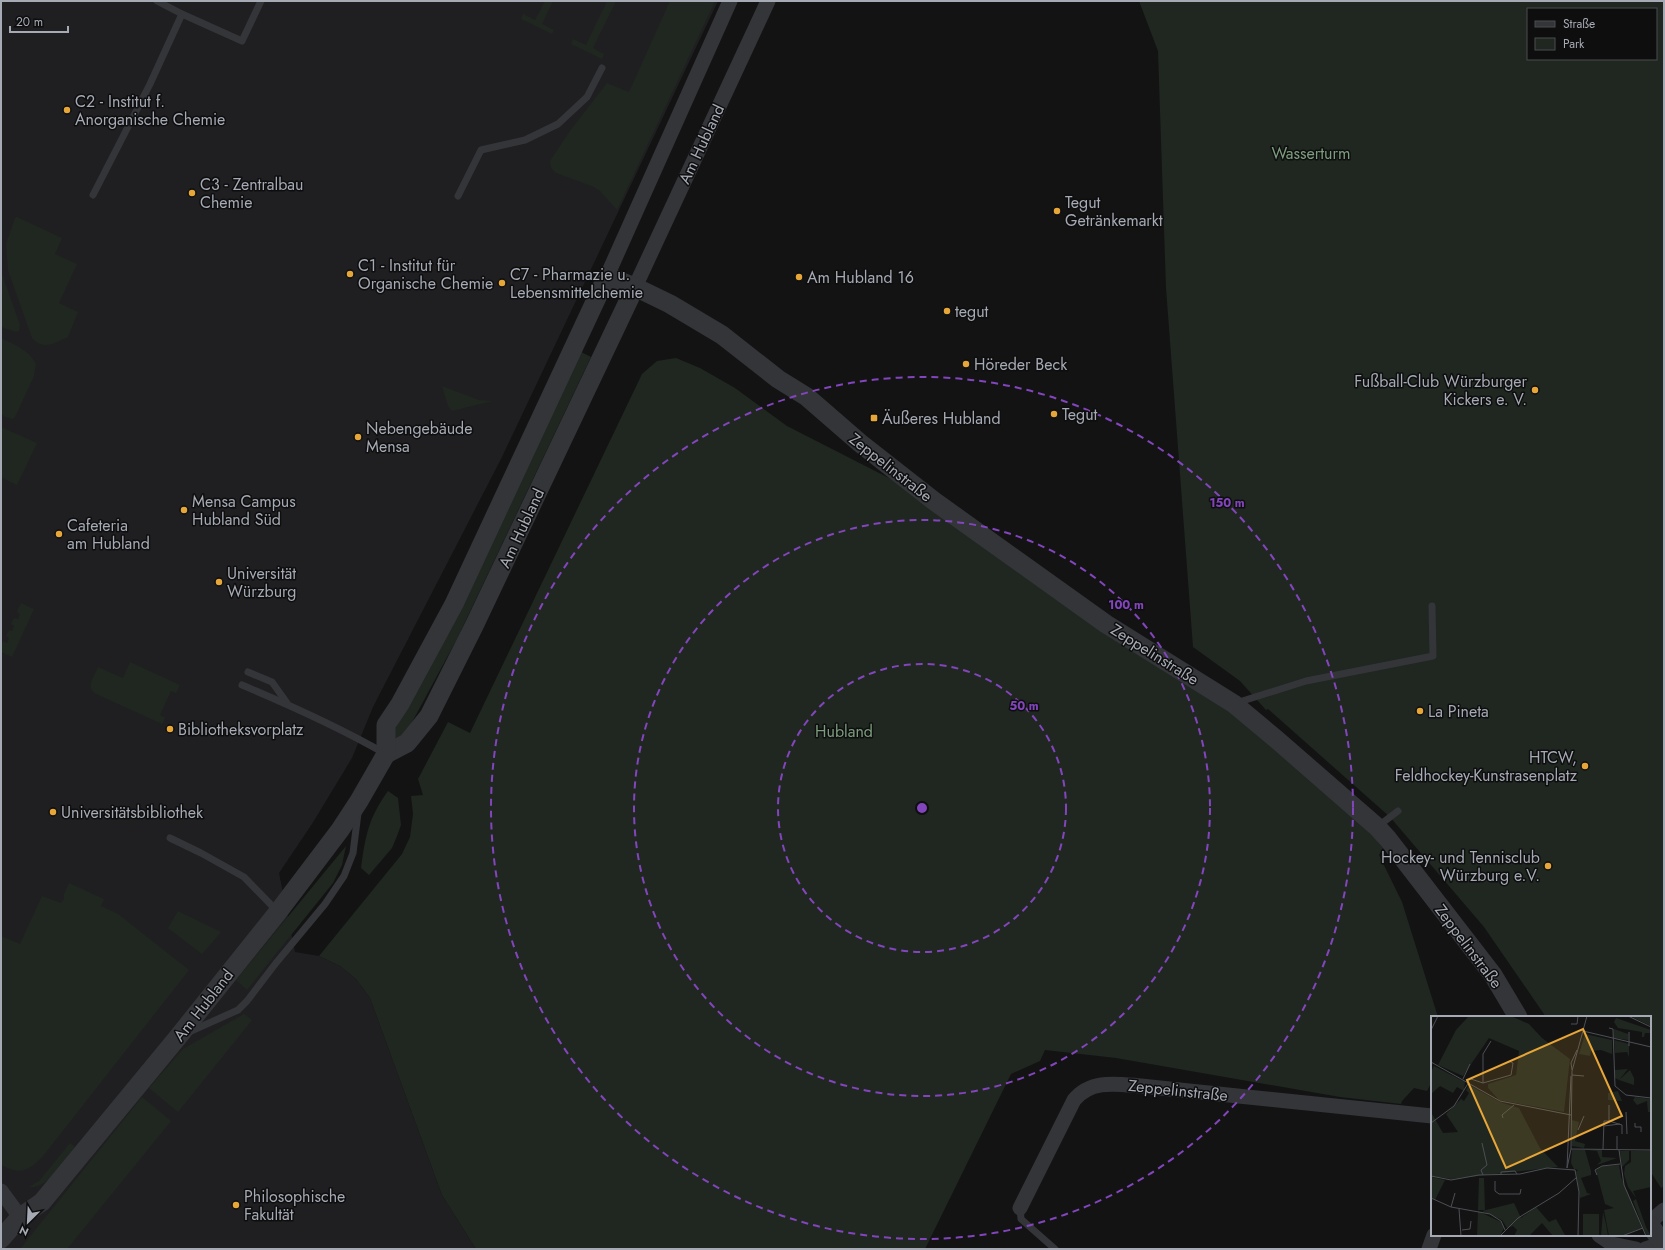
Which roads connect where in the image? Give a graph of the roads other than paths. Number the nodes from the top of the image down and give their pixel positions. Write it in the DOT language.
graph roads {
  1 [pos="157,1"];
  2 [pos="261,1"];
  3 [pos="730,1"];
  4 [pos="768,1"];
  5 [pos="182,14"];
  6 [pos="602,68"];
  7 [pos="94,195"];
  8 [pos="458,196"];
  9 [pos="607,276"];
  10 [pos="635,287"];
  11 [pos="1432,606"];
  12 [pos="248,672"];
  13 [pos="242,685"];
  14 [pos="287,704"];
  15 [pos="1234,704"];
  16 [pos="386,754"];
  17 [pos="359,801"];
  18 [pos="1398,811"];
  19 [pos="1377,827"];
  20 [pos="170,838"];
  21 [pos="278,912"];
  22 [pos="1517,1016"];
  23 [pos="178,1037"];
  24 [pos="1431,1116"];
  25 [pos="1,1191"];
  26 [pos="1020,1208"];
  27 [pos="1664,1210"];
  28 [pos="20,1217"];
  29 [pos="1651,1223"];
  30 [pos="1651,1225"];
  31 [pos="1434,1236"];
  32 [pos="1600,1236"];
  33 [pos="1,1239"];
  34 [pos="1664,1244"];
  35 [pos="1055,1249"];
  36 [pos="1430,1249"];
  37 [pos="1636,1249"];
  38 [pos="1645,1249"];
  1 -- 5 [label="lane"];
  2 -- 5 [label="lane"];
  3 -- 9 [label="street, Am Hubland"];
  4 -- 10 [label="street, Am Hubland"];
  5 -- 7 [label="lane"];
  6 -- 8 [label="lane"];
  9 -- 10 [label="street"];
  9 -- 16 [label="street, Am Hubland"];
  10 -- 15 [label="street, Zeppelinstraße"];
  10 -- 16 [label="street, Am Hubland"];
  11 -- 15 [label="lane"];
  12 -- 14 [label="lane"];
  13 -- 14 [label="lane"];
  14 -- 16 [label="lane"];
  15 -- 19 [label="street, Zeppelinstraße"];
  16 -- 17 [label="street, Am Hubland"];
  17 -- 21 [label="street, Am Hubland"];
  17 -- 23 [label="lane"];
  18 -- 19 [label="lane"];
  19 -- 22 [label="street, Zeppelinstraße"];
  20 -- 21 [label="lane"];
  21 -- 23 [label="street, Am Hubland"];
  23 -- 28 [label="street, Am Hubland"];
  24 -- 26 [label="street, Zeppelinstraße"];
  25 -- 28 [label="street"];
  26 -- 35 [label="lane"];
  27 -- 29 [label="street"];
  28 -- 33 [label="street, Am Hubland"];
  30 -- 34 [label="street"];
  31 -- 36 [label="street"];
  32 -- 37 [label="street"];
  34 -- 38 [label="street"];
}
